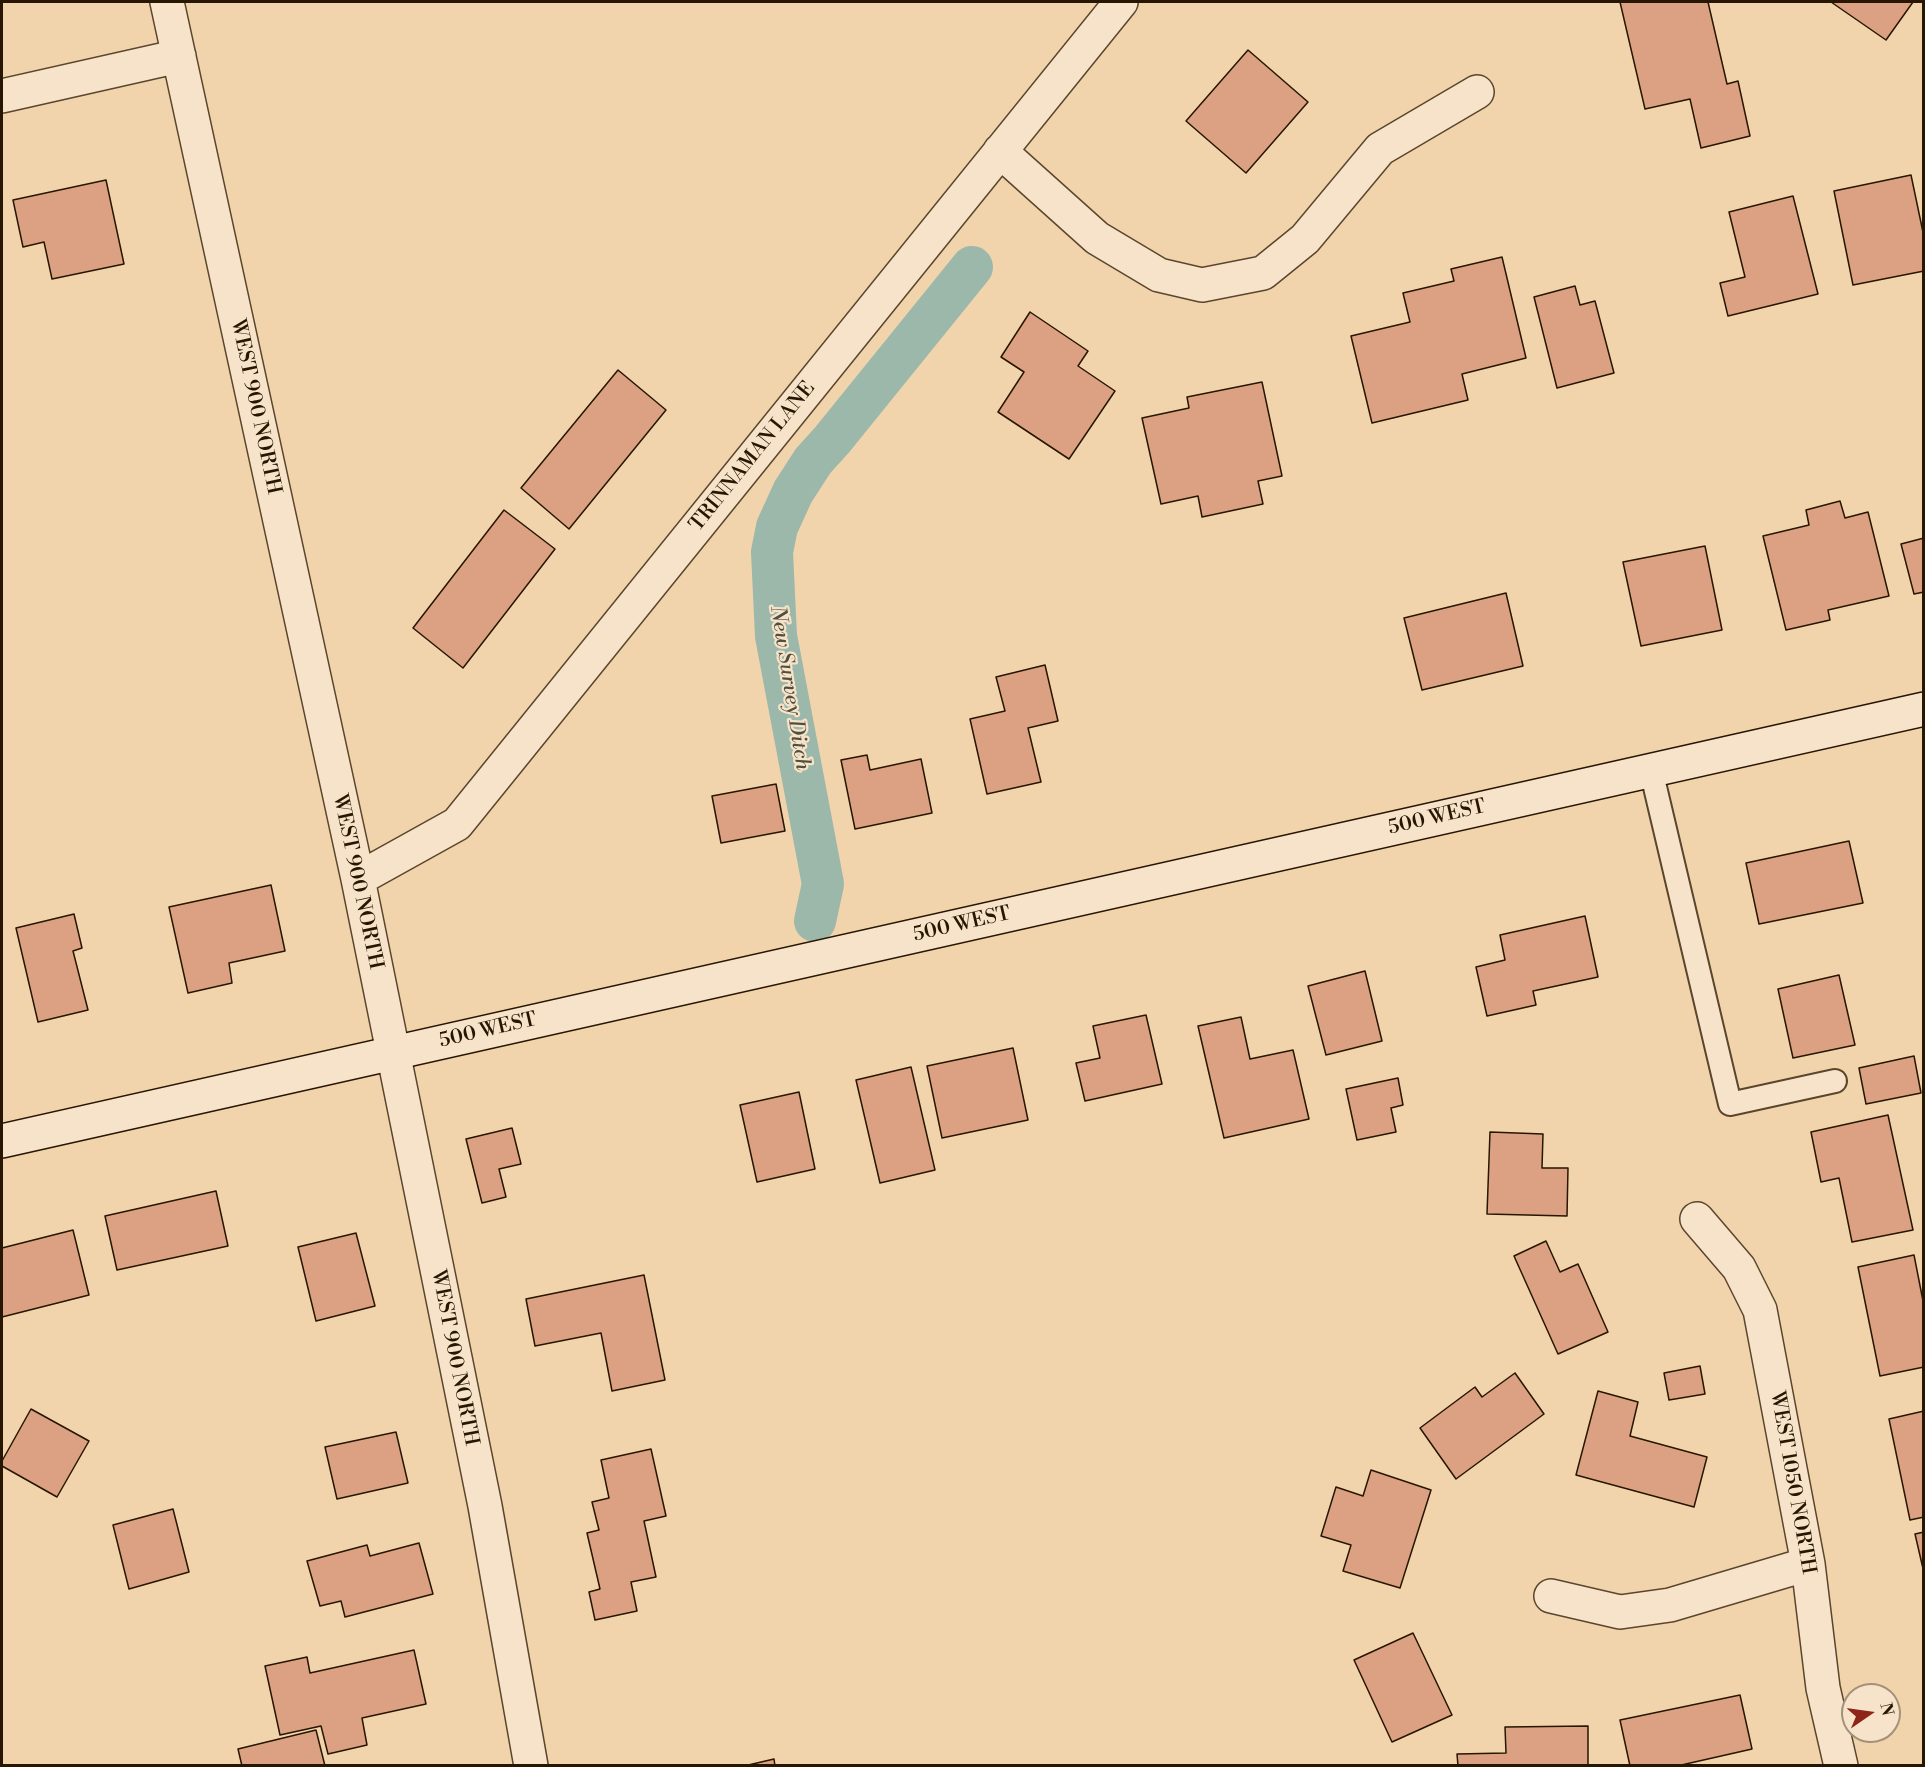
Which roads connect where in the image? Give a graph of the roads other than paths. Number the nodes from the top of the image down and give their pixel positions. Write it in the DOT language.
graph roads {
  1 [pos="167,2"];
  2 [pos="1121,2"];
  3 [pos="178,56"];
  4 [pos="1478,92"];
  5 [pos="2,96"];
  6 [pos="1000,151"];
  7 [pos="1923,709"];
  8 [pos="1651,770"];
  9 [pos="358,879"];
  10 [pos="392,1053"];
  11 [pos="1835,1081"];
  12 [pos="2,1141"];
  13 [pos="1697,1219"];
  14 [pos="1808,1564"];
  15 [pos="1551,1596"];
  16 [pos="531,1766"];
  17 [pos="1841,1766"];
  1 -- 3 [label="street, WEST 900 NORTH"];
  2 -- 6 [label="street, TRINNAMAN LANE"];
  3 -- 5 [label="street"];
  3 -- 9 [label="street, WEST 900 NORTH"];
  4 -- 6 [label="street"];
  6 -- 9 [label="street, TRINNAMAN LANE"];
  7 -- 8 [label="street, 500 WEST"];
  8 -- 10 [label="street, 500 WEST"];
  8 -- 11 [label="lane"];
  9 -- 10 [label="street, WEST 900 NORTH"];
  10 -- 12 [label="street, 500 WEST"];
  10 -- 16 [label="street, WEST 900 NORTH"];
  13 -- 14 [label="street, WEST 1050 NORTH"];
  14 -- 15 [label="street"];
  14 -- 17 [label="street, WEST 1050 NORTH"];
}
